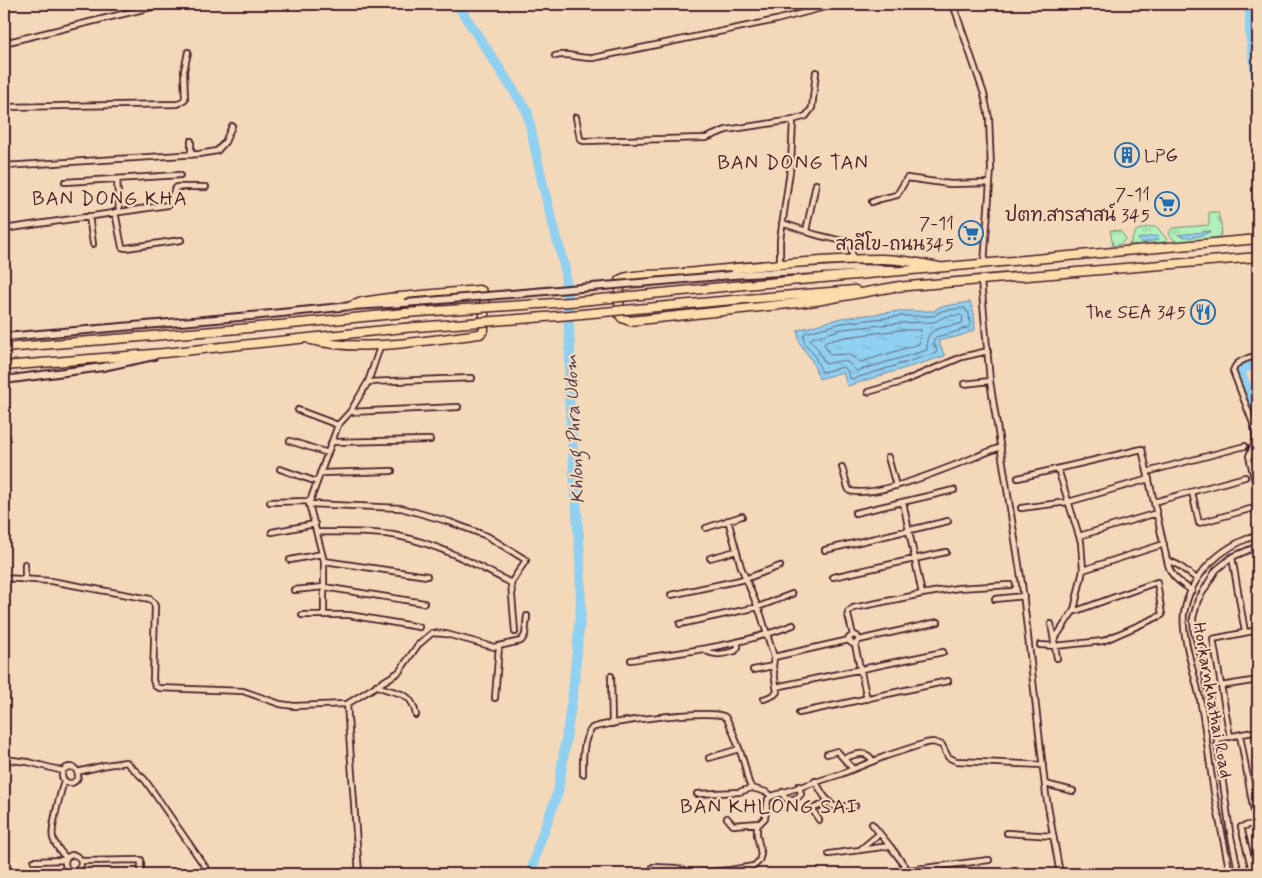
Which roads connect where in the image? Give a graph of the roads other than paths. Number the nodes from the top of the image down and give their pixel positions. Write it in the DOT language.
graph roads {
  1 [pos="164,4"];
  2 [pos="838,4"];
  3 [pos="863,4"];
  4 [pos="953,4"];
  5 [pos="4,44"];
  6 [pos="188,52"];
  7 [pos="554,56"];
  8 [pos="816,72"];
  9 [pos="4,107"];
  10 [pos="576,117"];
  11 [pos="793,120"];
  12 [pos="232,126"];
  13 [pos="191,142"];
  14 [pos="191,155"];
  15 [pos="4,166"];
  16 [pos="180,175"];
  17 [pos="116,179"];
  18 [pos="65,182"];
  19 [pos="990,183"];
  20 [pos="816,184"];
  21 [pos="206,187"];
  22 [pos="872,202"];
  23 [pos="117,212"];
  24 [pos="90,216"];
  25 [pos="782,223"];
  26 [pos="4,229"];
  27 [pos="806,231"];
  28 [pos="1258,239"];
  29 [pos="181,240"];
  30 [pos="93,244"];
  31 [pos="1258,257"];
  32 [pos="852,260"];
  33 [pos="780,264"];
  34 [pos="984,264"];
  35 [pos="939,267"];
  36 [pos="908,270"];
  37 [pos="980,281"];
  38 [pos="900,286"];
  39 [pos="351,306"];
  40 [pos="4,337"];
  41 [pos="306,338"];
  42 [pos="381,344"];
  43 [pos="4,348"];
  44 [pos="988,351"];
  45 [pos="164,353"];
  46 [pos="1258,355"];
  47 [pos="4,366"];
  48 [pos="472,378"];
  49 [pos="4,380"];
  50 [pos="990,381"];
  51 [pos="368,382"];
  52 [pos="964,384"];
  53 [pos="868,392"];
  54 [pos="458,407"];
  55 [pos="298,410"];
  56 [pos="350,412"];
  57 [pos="338,425"];
  58 [pos="430,440"];
  59 [pos="290,441"];
  60 [pos="332,442"];
  61 [pos="1245,446"];
  62 [pos="1001,447"];
  63 [pos="328,453"];
  64 [pos="888,457"];
  65 [pos="842,467"];
  66 [pos="280,469"];
  67 [pos="1058,469"];
  68 [pos="392,471"];
  69 [pos="1147,472"];
  70 [pos="320,473"];
  71 [pos="1245,477"];
  72 [pos="1018,478"];
  73 [pos="1149,479"];
  74 [pos="317,482"];
  75 [pos="896,486"];
  76 [pos="954,490"];
  77 [pos="1192,492"];
  78 [pos="1258,494"];
  79 [pos="270,502"];
  80 [pos="310,502"];
  81 [pos="903,502"];
  82 [pos="1068,502"];
  83 [pos="1154,502"];
  84 [pos="1021,508"];
  85 [pos="1250,510"];
  86 [pos="855,513"];
  87 [pos="1157,513"];
  88 [pos="742,516"];
  89 [pos="728,520"];
  90 [pos="948,521"];
  91 [pos="315,524"];
  92 [pos="706,528"];
  93 [pos="909,530"];
  94 [pos="272,532"];
  95 [pos="317,532"];
  96 [pos="1258,535"];
  97 [pos="1079,536"];
  98 [pos="1164,544"];
  99 [pos="1258,546"];
  100 [pos="825,550"];
  101 [pos="736,551"];
  102 [pos="946,552"];
  103 [pos="322,554"];
  104 [pos="1232,557"];
  105 [pos="710,558"];
  106 [pos="915,559"];
  107 [pos="290,560"];
  108 [pos="1168,560"];
  109 [pos="324,561"];
  110 [pos="25,564"];
  111 [pos="780,566"];
  112 [pos="1083,570"];
  113 [pos="427,576"];
  114 [pos="833,577"];
  115 [pos="4,578"];
  116 [pos="25,579"];
  117 [pos="745,579"];
  118 [pos="1197,580"];
  119 [pos="511,583"];
  120 [pos="1022,584"];
  121 [pos="324,587"];
  122 [pos="294,590"];
  123 [pos="1192,591"];
  124 [pos="792,594"];
  125 [pos="922,594"];
  126 [pos="671,595"];
  127 [pos="1024,596"];
  128 [pos="995,599"];
  129 [pos="424,603"];
  130 [pos="758,607"];
  131 [pos="1073,612"];
  132 [pos="324,614"];
  133 [pos="302,615"];
  134 [pos="527,616"];
  135 [pos="938,622"];
  136 [pos="680,624"];
  137 [pos="1051,624"];
  138 [pos="793,625"];
  139 [pos="419,627"];
  140 [pos="1258,630"];
  141 [pos="515,632"];
  142 [pos="1245,632"];
  143 [pos="768,635"];
  144 [pos="853,636"];
  145 [pos="849,640"];
  146 [pos="859,640"];
  147 [pos="1054,640"];
  148 [pos="738,642"];
  149 [pos="855,645"];
  150 [pos="1040,645"];
  151 [pos="499,646"];
  152 [pos="1055,646"];
  153 [pos="703,649"];
  154 [pos="943,652"];
  155 [pos="774,657"];
  156 [pos="1057,658"];
  157 [pos="631,660"];
  158 [pos="774,666"];
  159 [pos="752,670"];
  160 [pos="861,670"];
  161 [pos="611,676"];
  162 [pos="1258,680"];
  163 [pos="948,681"];
  164 [pos="376,685"];
  165 [pos="1222,686"];
  166 [pos="776,687"];
  167 [pos="495,698"];
  168 [pos="867,698"];
  169 [pos="764,699"];
  170 [pos="348,704"];
  171 [pos="799,713"];
  172 [pos="416,715"];
  173 [pos="612,724"];
  174 [pos="1258,731"];
  175 [pos="1240,735"];
  176 [pos="1230,736"];
  177 [pos="1217,739"];
  178 [pos="739,749"];
  179 [pos="827,754"];
  180 [pos="709,758"];
  181 [pos="844,758"];
  182 [pos="4,759"];
  183 [pos="873,761"];
  184 [pos="1043,764"];
  185 [pos="853,768"];
  186 [pos="63,771"];
  187 [pos="77,772"];
  188 [pos="583,774"];
  189 [pos="64,780"];
  190 [pos="814,781"];
  191 [pos="1045,784"];
  192 [pos="800,786"];
  193 [pos="752,788"];
  194 [pos="1073,791"];
  195 [pos="782,792"];
  196 [pos="697,794"];
  197 [pos="772,796"];
  198 [pos="828,802"];
  199 [pos="855,806"];
  200 [pos="727,818"];
  201 [pos="819,820"];
  202 [pos="760,823"];
  203 [pos="872,824"];
  204 [pos="1007,833"];
  205 [pos="879,834"];
  206 [pos="1053,836"];
  207 [pos="890,846"];
  208 [pos="860,850"];
  209 [pos="829,854"];
  210 [pos="66,859"];
  211 [pos="81,860"];
  212 [pos="989,860"];
  213 [pos="34,861"];
  214 [pos="653,867"];
  215 [pos="74,872"];
  216 [pos="910,872"];
  217 [pos="142,874"];
  218 [pos="210,874"];
  219 [pos="359,874"];
  220 [pos="1060,874"];
  221 [pos="1230,874"];
  222 [pos="1239,874"];
  223 [pos="1253,874"];
  1 -- 5 [label="street"];
  2 -- 3 [label="street"];
  2 -- 7 [label="street"];
  4 -- 19 [label="street"];
  6 -- 9 [label="street"];
  8 -- 11 [label="street"];
  10 -- 11 [label="street"];
  11 -- 25 [label="street"];
  12 -- 14 [label="street"];
  13 -- 14 [label="street"];
  14 -- 15 [label="street"];
  16 -- 17 [label="street"];
  17 -- 18 [label="street"];
  17 -- 23 [label="street"];
  19 -- 22 [label="street"];
  19 -- 34 [label="street"];
  20 -- 27 [label="street"];
  21 -- 23 [label="street"];
  23 -- 24 [label="street"];
  23 -- 29 [label="street"];
  24 -- 26 [label="street"];
  24 -- 30 [label="street"];
  25 -- 27 [label="street"];
  25 -- 33 [label="street"];
  27 -- 32 [label="street"];
  28 -- 34 [label="main road"];
  31 -- 37 [label="main road"];
  32 -- 33 [label="main road"];
  32 -- 35 [label="main road"];
  33 -- 38 [label="main road"];
  34 -- 35 [label="main road"];
  35 -- 36 [label="main road"];
  36 -- 39 [label="main road, bridge"];
  36 -- 43 [label="main road, bridge"];
  37 -- 38 [label="main road"];
  37 -- 44 [label="street"];
  38 -- 41 [label="main road, bridge"];
  39 -- 40 [label="main road"];
  39 -- 42 [label="main road"];
  41 -- 42 [label="main road"];
  41 -- 45 [label="main road"];
  42 -- 51 [label="street"];
  44 -- 50 [label="street"];
  44 -- 53 [label="street"];
  45 -- 47 [label="main road"];
  45 -- 49 [label="main road"];
  46 -- 78 [label="street"];
  48 -- 51 [label="street"];
  50 -- 52 [label="street"];
  50 -- 62 [label="street"];
  51 -- 56 [label="street"];
  54 -- 56 [label="street"];
  55 -- 57 [label="street"];
  56 -- 57 [label="street"];
  57 -- 60 [label="street"];
  58 -- 60 [label="street"];
  59 -- 63 [label="street"];
  60 -- 63 [label="street"];
  61 -- 69 [label="street"];
  62 -- 75 [label="street"];
  62 -- 120 [label="street"];
  63 -- 70 [label="street"];
  64 -- 75 [label="street"];
  65 -- 75 [label="street"];
  66 -- 74 [label="street"];
  67 -- 69 [label="street"];
  67 -- 72 [label="street"];
  67 -- 82 [label="street"];
  68 -- 70 [label="street"];
  69 -- 73 [label="street"];
  70 -- 74 [label="street"];
  71 -- 77 [label="street"];
  73 -- 82 [label="street"];
  73 -- 83 [label="street"];
  74 -- 80 [label="street"];
  76 -- 81 [label="street"];
  77 -- 83 [label="street"];
  77 -- 85 [label="street"];
  79 -- 80 [label="street"];
  80 -- 91 [label="street"];
  80 -- 119 [label="street"];
  81 -- 86 [label="street"];
  81 -- 93 [label="street"];
  82 -- 84 [label="street"];
  82 -- 97 [label="street"];
  83 -- 87 [label="street"];
  87 -- 97 [label="street"];
  87 -- 98 [label="street"];
  88 -- 89 [label="street"];
  89 -- 92 [label="street"];
  89 -- 101 [label="street"];
  90 -- 93 [label="street"];
  91 -- 94 [label="street"];
  91 -- 95 [label="street"];
  93 -- 100 [label="street"];
  93 -- 106 [label="street"];
  95 -- 103 [label="street"];
  95 -- 119 [label="street"];
  96 -- 118 [label="street, Horkarnkhathai Road"];
  97 -- 112 [label="street"];
  98 -- 108 [label="street"];
  98 -- 112 [label="street"];
  99 -- 104 [label="street, Horkarnkhathai Road"];
  101 -- 105 [label="street"];
  101 -- 117 [label="street"];
  102 -- 106 [label="street"];
  103 -- 107 [label="street"];
  103 -- 109 [label="street"];
  104 -- 142 [label="street"];
  104 -- 177 [label="street, Horkarnkhathai Road"];
  106 -- 114 [label="street"];
  106 -- 125 [label="street"];
  108 -- 118 [label="street"];
  108 -- 123 [label="street"];
  109 -- 113 [label="street"];
  109 -- 121 [label="street"];
  110 -- 116 [label="street"];
  111 -- 117 [label="street"];
  112 -- 131 [label="street"];
  115 -- 116 [label="street"];
  116 -- 170 [label="street"];
  117 -- 126 [label="street"];
  117 -- 130 [label="street"];
  118 -- 123 [label="street, Horkarnkhathai Road"];
  119 -- 141 [label="street"];
  120 -- 125 [label="street"];
  120 -- 127 [label="street"];
  121 -- 122 [label="street"];
  121 -- 129 [label="street"];
  121 -- 132 [label="street"];
  123 -- 221 [label="street, Horkarnkhathai Road"];
  124 -- 130 [label="street"];
  125 -- 144 [label="street"];
  127 -- 128 [label="street"];
  127 -- 184 [label="street"];
  130 -- 136 [label="street"];
  130 -- 143 [label="street"];
  131 -- 147 [label="street"];
  131 -- 152 [label="street"];
  132 -- 133 [label="street"];
  132 -- 139 [label="street"];
  134 -- 151 [label="street"];
  135 -- 146 [label="street"];
  137 -- 147 [label="street"];
  138 -- 143 [label="street"];
  140 -- 142 [label="street"];
  142 -- 165 [label="street"];
  143 -- 148 [label="street"];
  143 -- 155 [label="street"];
  144 -- 145 [label="street"];
  144 -- 146 [label="street"];
  145 -- 149 [label="street"];
  145 -- 155 [label="street"];
  146 -- 149 [label="street"];
  147 -- 152 [label="street"];
  148 -- 153 [label="street"];
  148 -- 153 [label="street"];
  149 -- 160 [label="street"];
  150 -- 152 [label="street"];
  151 -- 164 [label="street"];
  151 -- 167 [label="street"];
  152 -- 156 [label="street"];
  153 -- 157 [label="street"];
  154 -- 160 [label="street"];
  155 -- 158 [label="street"];
  158 -- 159 [label="street"];
  158 -- 166 [label="street"];
  160 -- 166 [label="street"];
  160 -- 168 [label="street"];
  161 -- 173 [label="street"];
  162 -- 165 [label="street"];
  163 -- 168 [label="street"];
  164 -- 170 [label="street"];
  164 -- 172 [label="street"];
  165 -- 176 [label="street"];
  166 -- 169 [label="street"];
  168 -- 171 [label="street"];
  170 -- 219 [label="street"];
  173 -- 178 [label="street"];
  173 -- 188 [label="street"];
  174 -- 175 [label="street"];
  175 -- 176 [label="street"];
  175 -- 223 [label="street"];
  176 -- 177 [label="street"];
  177 -- 222 [label="street, Horkarnkhathai Road"];
  178 -- 180 [label="street"];
  178 -- 193 [label="street"];
  179 -- 181 [label="street"];
  181 -- 183 [label="street"];
  181 -- 185 [label="street"];
  182 -- 186 [label="street"];
  183 -- 184 [label="street"];
  183 -- 185 [label="street"];
  184 -- 191 [label="street"];
  185 -- 190 [label="street"];
  186 -- 187 [label="street"];
  186 -- 189 [label="street"];
  187 -- 189 [label="street"];
  187 -- 218 [label="street"];
  189 -- 210 [label="street"];
  190 -- 192 [label="street"];
  190 -- 198 [label="street"];
  191 -- 194 [label="street"];
  191 -- 206 [label="street"];
  192 -- 195 [label="street"];
  192 -- 195 [label="street"];
  193 -- 196 [label="street"];
  193 -- 197 [label="street"];
  195 -- 197 [label="street"];
  197 -- 202 [label="street"];
  198 -- 199 [label="street"];
  198 -- 201 [label="street"];
  200 -- 202 [label="street"];
  202 -- 214 [label="street"];
  203 -- 205 [label="street"];
  204 -- 206 [label="street"];
  205 -- 207 [label="street"];
  205 -- 208 [label="street"];
  206 -- 220 [label="street"];
  207 -- 208 [label="street"];
  207 -- 216 [label="street"];
  208 -- 209 [label="street"];
  210 -- 211 [label="street"];
  210 -- 213 [label="street"];
  210 -- 215 [label="street"];
  211 -- 215 [label="street"];
  211 -- 217 [label="street"];
  212 -- 216 [label="street"];
}
